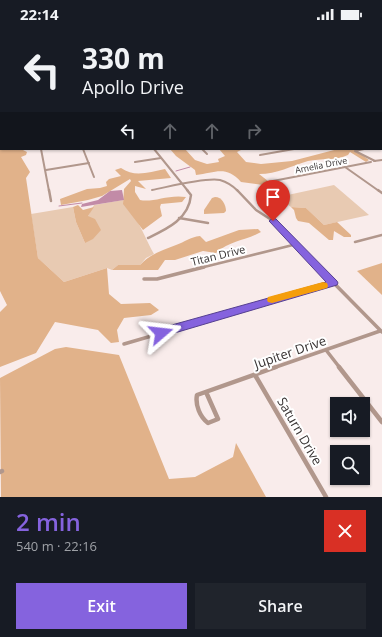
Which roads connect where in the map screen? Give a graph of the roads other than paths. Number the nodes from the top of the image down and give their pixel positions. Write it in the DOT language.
graph roads {
  1 [pos="41,150"];
  2 [pos="83,150"];
  3 [pos="155,150"];
  4 [pos="203,150"];
  5 [pos="288,150"];
  6 [pos="360,150"];
  7 [pos="207,154"];
  8 [pos="260,155"];
  9 [pos="161,158"];
  10 [pos="382,160"];
  11 [pos="373,161"];
  12 [pos="135,162"];
  13 [pos="89,164"];
  14 [pos="345,167"];
  15 [pos="46,170"];
  16 [pos="94,177"];
  17 [pos="273,181"];
  18 [pos="183,185"];
  19 [pos="152,190"];
  20 [pos="382,192"];
  21 [pos="51,201"];
  22 [pos="179,218"];
  23 [pos="208,223"];
  24 [pos="382,235"];
  25 [pos="148,238"];
  26 [pos="355,242"];
  27 [pos="297,244"];
  28 [pos="144,279"];
  29 [pos="334,283"];
  30 [pos="381,332"];
  31 [pos="124,344"];
  32 [pos="326,350"];
  33 [pos="255,375"];
  34 [pos="206,392"];
  35 [pos="382,422"];
  36 [pos="326,497"];
  1 -- 15 [label="street"];
  2 -- 13 [label="street"];
  3 -- 9 [label="street"];
  4 -- 7 [label="street"];
  5 -- 8 [label="street"];
  6 -- 11 [label="street"];
  9 -- 12 [label="street"];
  9 -- 18 [label="street"];
  10 -- 11 [label="street, Amelia Drive"];
  11 -- 14 [label="street, Amelia Drive"];
  13 -- 15 [label="street"];
  13 -- 16 [label="street"];
  14 -- 17 [label="street, Amelia Drive"];
  14 -- 20 [label="street"];
  15 -- 21 [label="street"];
  18 -- 19 [label="street"];
  18 -- 22 [label="street"];
  18 -- 27 [label="street"];
  22 -- 23 [label="street"];
  22 -- 25 [label="street"];
  24 -- 26 [label="street"];
  27 -- 28 [label="street, Titan Drive"];
  27 -- 29 [label="street"];
  29 -- 30 [label="street"];
  29 -- 31 [label="street"];
  30 -- 32 [label="street, Jupiter Drive"];
  32 -- 33 [label="street, Jupiter Drive"];
  32 -- 35 [label="street"];
  33 -- 34 [label="street, Jupiter Drive"];
  33 -- 36 [label="street, Saturn Drive"];
  34 -- 34 [label="street"];
}
